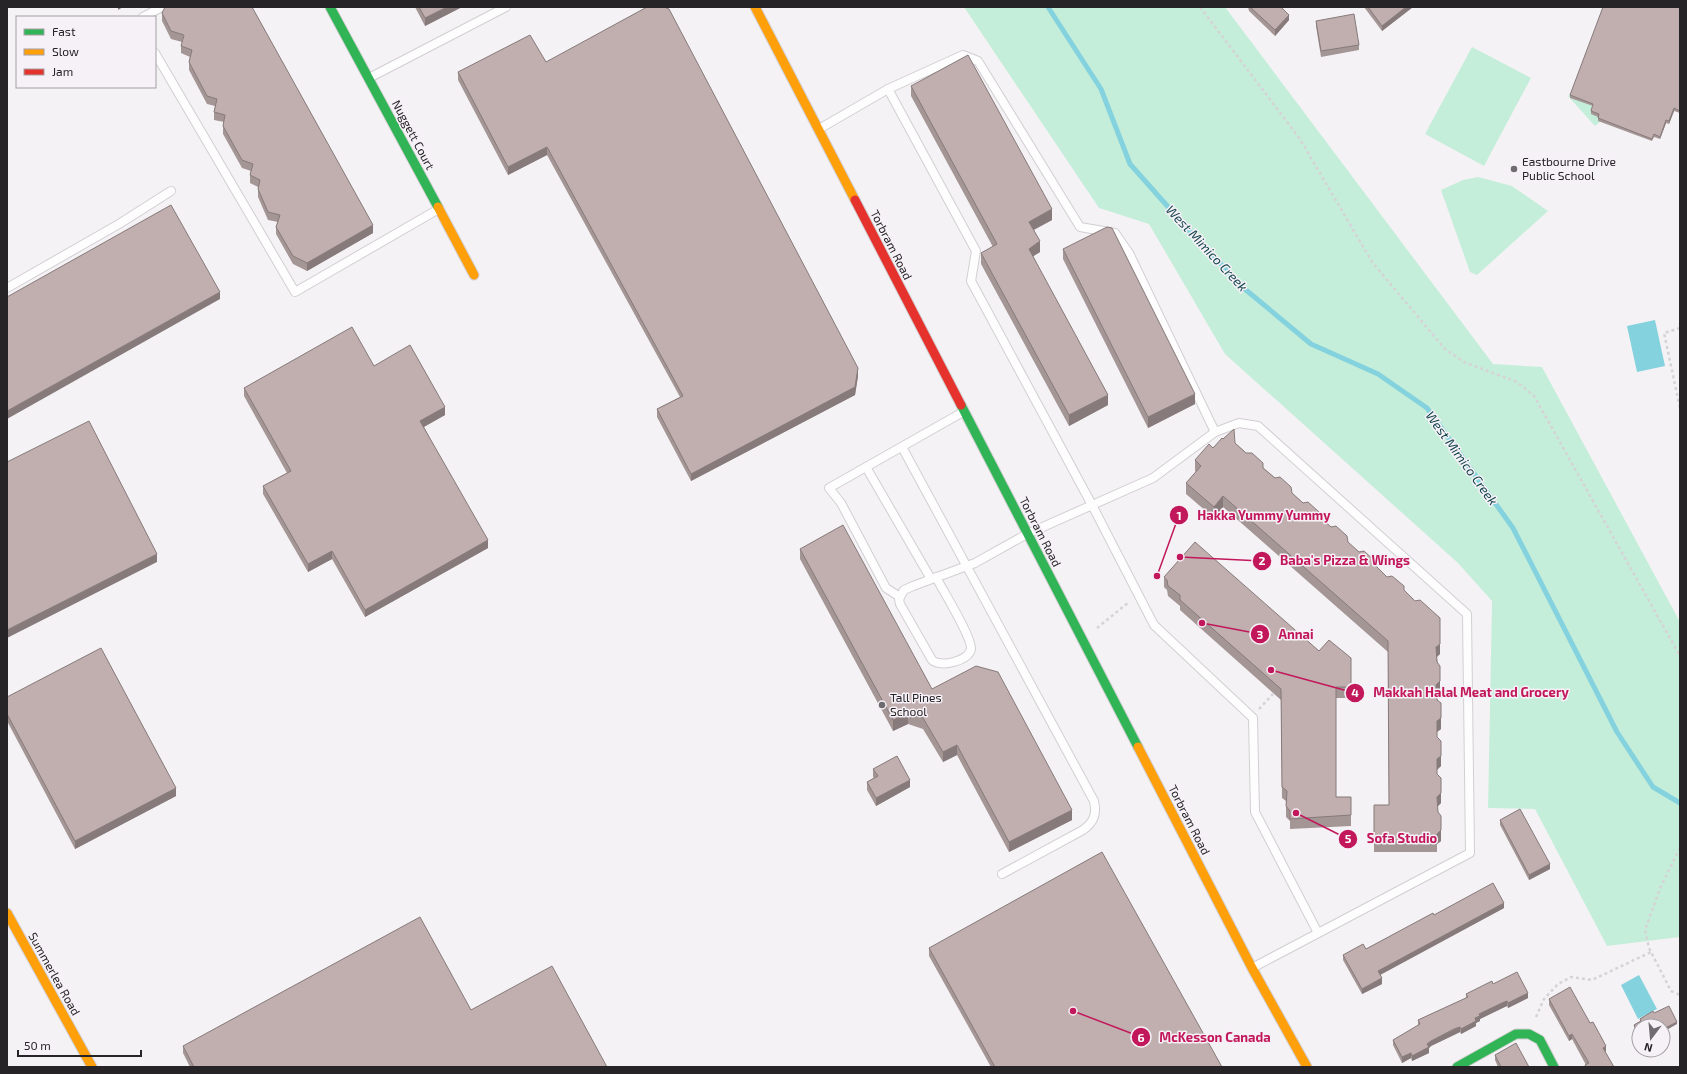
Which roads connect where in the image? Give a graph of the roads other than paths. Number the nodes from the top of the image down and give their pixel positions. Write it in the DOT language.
graph roads {
  1 [pos="162,7"];
  2 [pos="330,7"];
  3 [pos="506,7"];
  4 [pos="754,7"];
  5 [pos="145,16"];
  6 [pos="156,55"];
  7 [pos="369,78"];
  8 [pos="888,89"];
  9 [pos="818,129"];
  10 [pos="171,191"];
  11 [pos="439,209"];
  12 [pos="474,275"];
  13 [pos="7,288"];
  14 [pos="964,412"];
  15 [pos="1215,432"];
  16 [pos="902,447"];
  17 [pos="866,467"];
  18 [pos="1092,505"];
  19 [pos="1028,534"];
  20 [pos="968,566"];
  21 [pos="933,578"];
  22 [pos="900,597"];
  23 [pos="1002,874"];
  24 [pos="7,913"];
  25 [pos="1318,933"];
  26 [pos="1252,968"];
  27 [pos="92,1067"];
  28 [pos="1307,1067"];
  29 [pos="1457,1067"];
  30 [pos="1554,1067"];
  1 -- 5 [label="lane"];
  2 -- 7 [label="main road, Nuggett Court"];
  3 -- 7 [label="lane"];
  4 -- 9 [label="main road, Torbram Road"];
  6 -- 11 [label="lane"];
  7 -- 11 [label="main road, Nuggett Court"];
  8 -- 9 [label="lane"];
  8 -- 15 [label="lane"];
  8 -- 18 [label="lane"];
  9 -- 14 [label="main road, Torbram Road"];
  10 -- 13 [label="lane"];
  11 -- 12 [label="main road, Nuggett Court"];
  14 -- 16 [label="lane"];
  14 -- 19 [label="main road, Torbram Road"];
  15 -- 18 [label="lane"];
  15 -- 25 [label="lane"];
  16 -- 17 [label="lane"];
  16 -- 20 [label="lane"];
  17 -- 21 [label="lane"];
  17 -- 22 [label="lane"];
  18 -- 19 [label="lane"];
  18 -- 25 [label="lane"];
  19 -- 20 [label="lane"];
  19 -- 26 [label="main road, Torbram Road"];
  20 -- 21 [label="lane"];
  20 -- 23 [label="lane"];
  21 -- 22 [label="lane"];
  21 -- 22 [label="lane"];
  24 -- 27 [label="main road, Summerlea Road"];
  25 -- 26 [label="lane"];
  26 -- 28 [label="main road, Torbram Road"];
  29 -- 30 [label="main road"];
}
